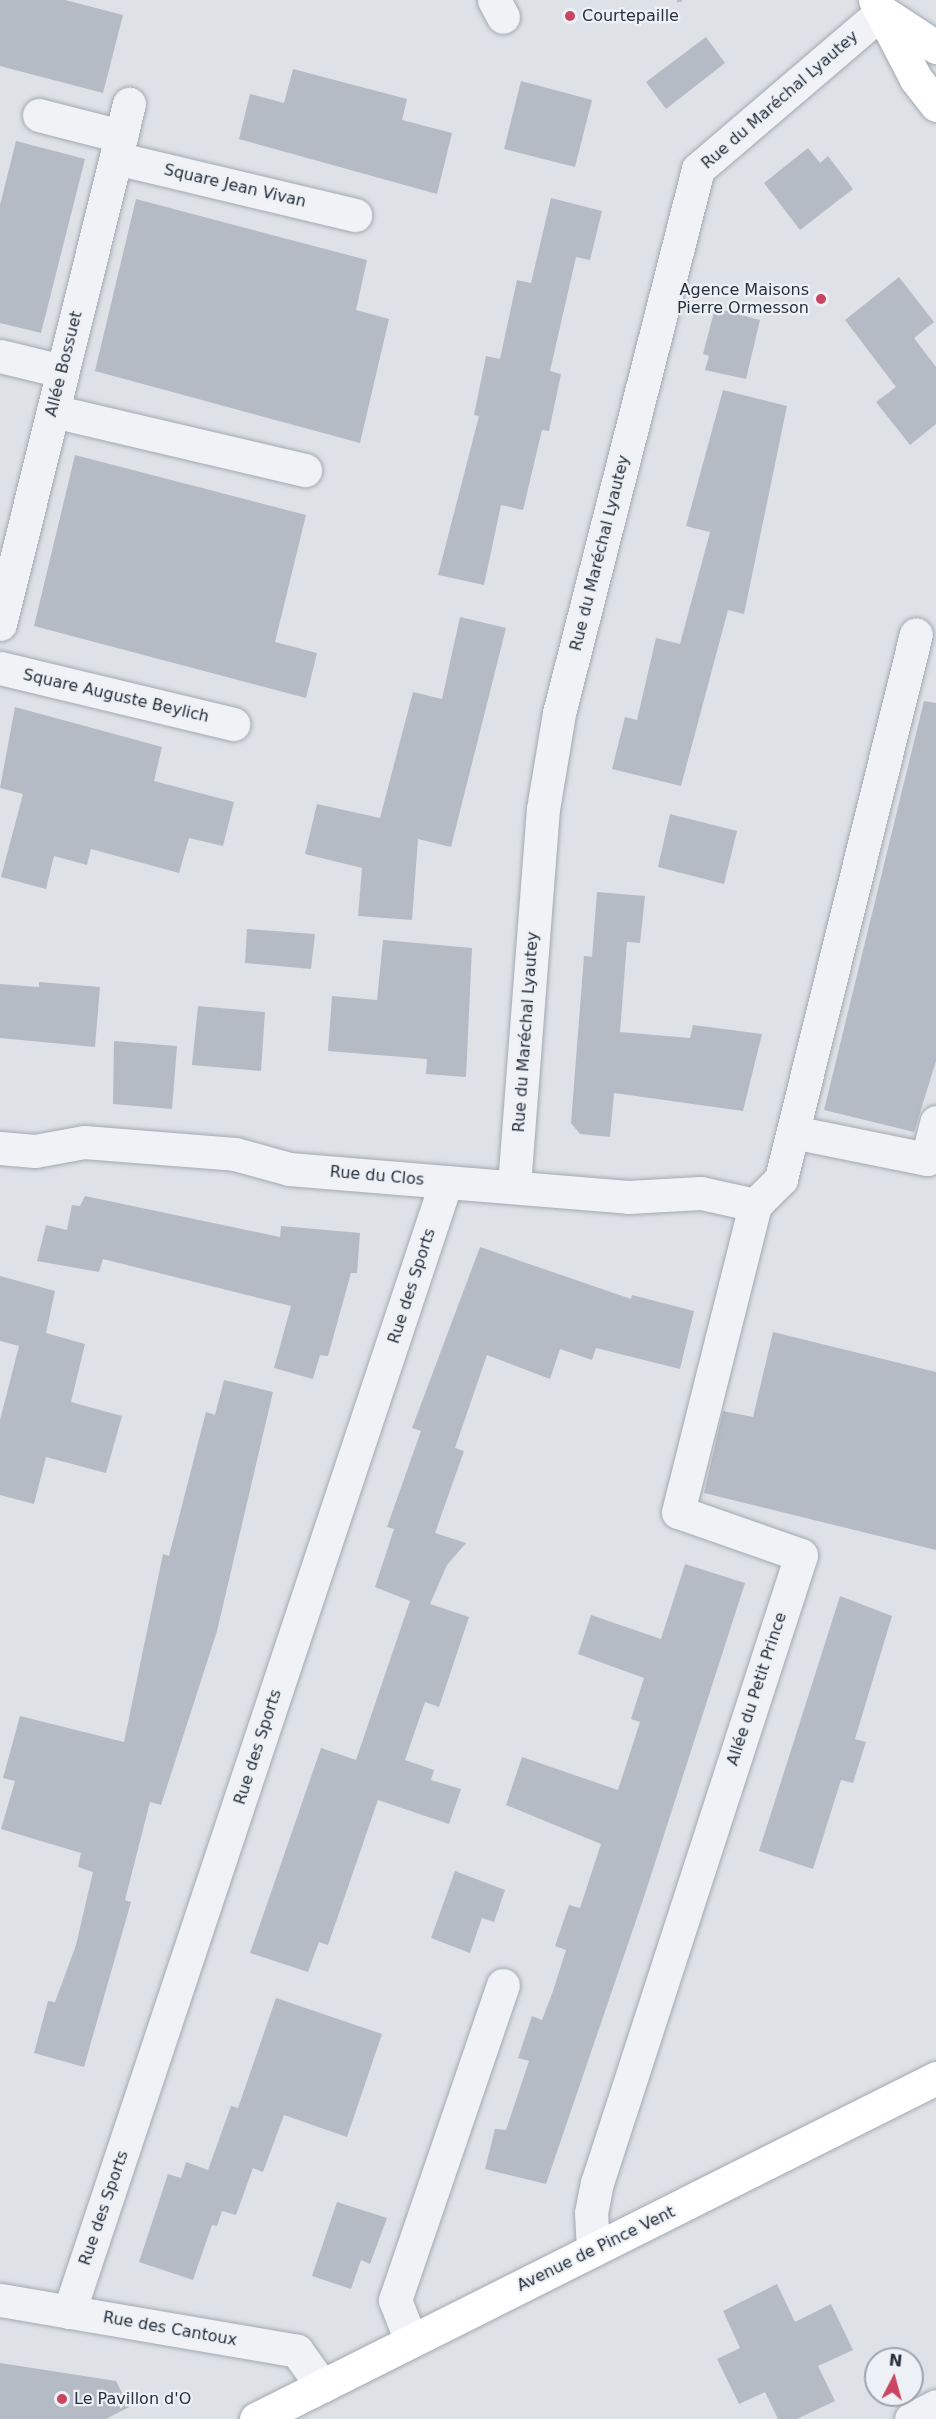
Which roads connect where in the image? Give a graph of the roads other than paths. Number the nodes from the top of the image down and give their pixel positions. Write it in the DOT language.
graph roads {
  1 [pos="878,6"];
  2 [pos="936,47"];
  3 [pos="129,104"];
  4 [pos="936,105"];
  5 [pos="39,115"];
  6 [pos="118,147"];
  7 [pos="355,215"];
  8 [pos="0,356"];
  9 [pos="63,371"];
  10 [pos="53,411"];
  11 [pos="305,470"];
  12 [pos="0,624"];
  13 [pos="916,634"];
  14 [pos="0,668"];
  15 [pos="233,724"];
  16 [pos="936,1122"];
  17 [pos="793,1132"];
  18 [pos="0,1148"];
  19 [pos="446,1182"];
  20 [pos="514,1185"];
  21 [pos="755,1205"];
  22 [pos="503,1985"];
  23 [pos="936,2078"];
  24 [pos="593,2250"];
  25 [pos="0,2300"];
  26 [pos="69,2312"];
  27 [pos="411,2341"];
  28 [pos="322,2386"];
  29 [pos="936,2406"];
  30 [pos="294,2411"];
  31 [pos="256,2419"];
  32 [pos="910,2419"];
  1 -- 2 [label="main road"];
  1 -- 4 [label="main road"];
  1 -- 20 [label="street, Rue du Maréchal Lyautey"];
  3 -- 6 [label="street, Allée Bossuet"];
  5 -- 6 [label="street, Square Jean Vivan"];
  6 -- 7 [label="street, Square Jean Vivan"];
  6 -- 9 [label="street, Allée Bossuet"];
  8 -- 9 [label="street"];
  9 -- 10 [label="street, Allée Bossuet"];
  10 -- 11 [label="street"];
  10 -- 12 [label="street, Allée Bossuet"];
  13 -- 17 [label="street"];
  14 -- 15 [label="street, Square Auguste Beylich"];
  16 -- 17 [label="street"];
  17 -- 21 [label="street"];
  18 -- 19 [label="street, Rue du Clos"];
  19 -- 20 [label="street, Rue du Clos"];
  19 -- 26 [label="street, Rue des Sports"];
  20 -- 21 [label="street, Rue du Clos"];
  21 -- 24 [label="street, Allée du Petit Prince"];
  22 -- 27 [label="street"];
  23 -- 24 [label="main road, Avenue de Pince Vent"];
  24 -- 27 [label="main road, Avenue de Pince Vent"];
  25 -- 26 [label="street, Rue des Cantoux"];
  26 -- 28 [label="street, Rue des Cantoux"];
  27 -- 28 [label="main road, Avenue de Pince Vent"];
  28 -- 30 [label="main road, Avenue de Pince Vent"];
  29 -- 32 [label="street"];
  30 -- 31 [label="main road, Avenue de Pince Vent"];
}
